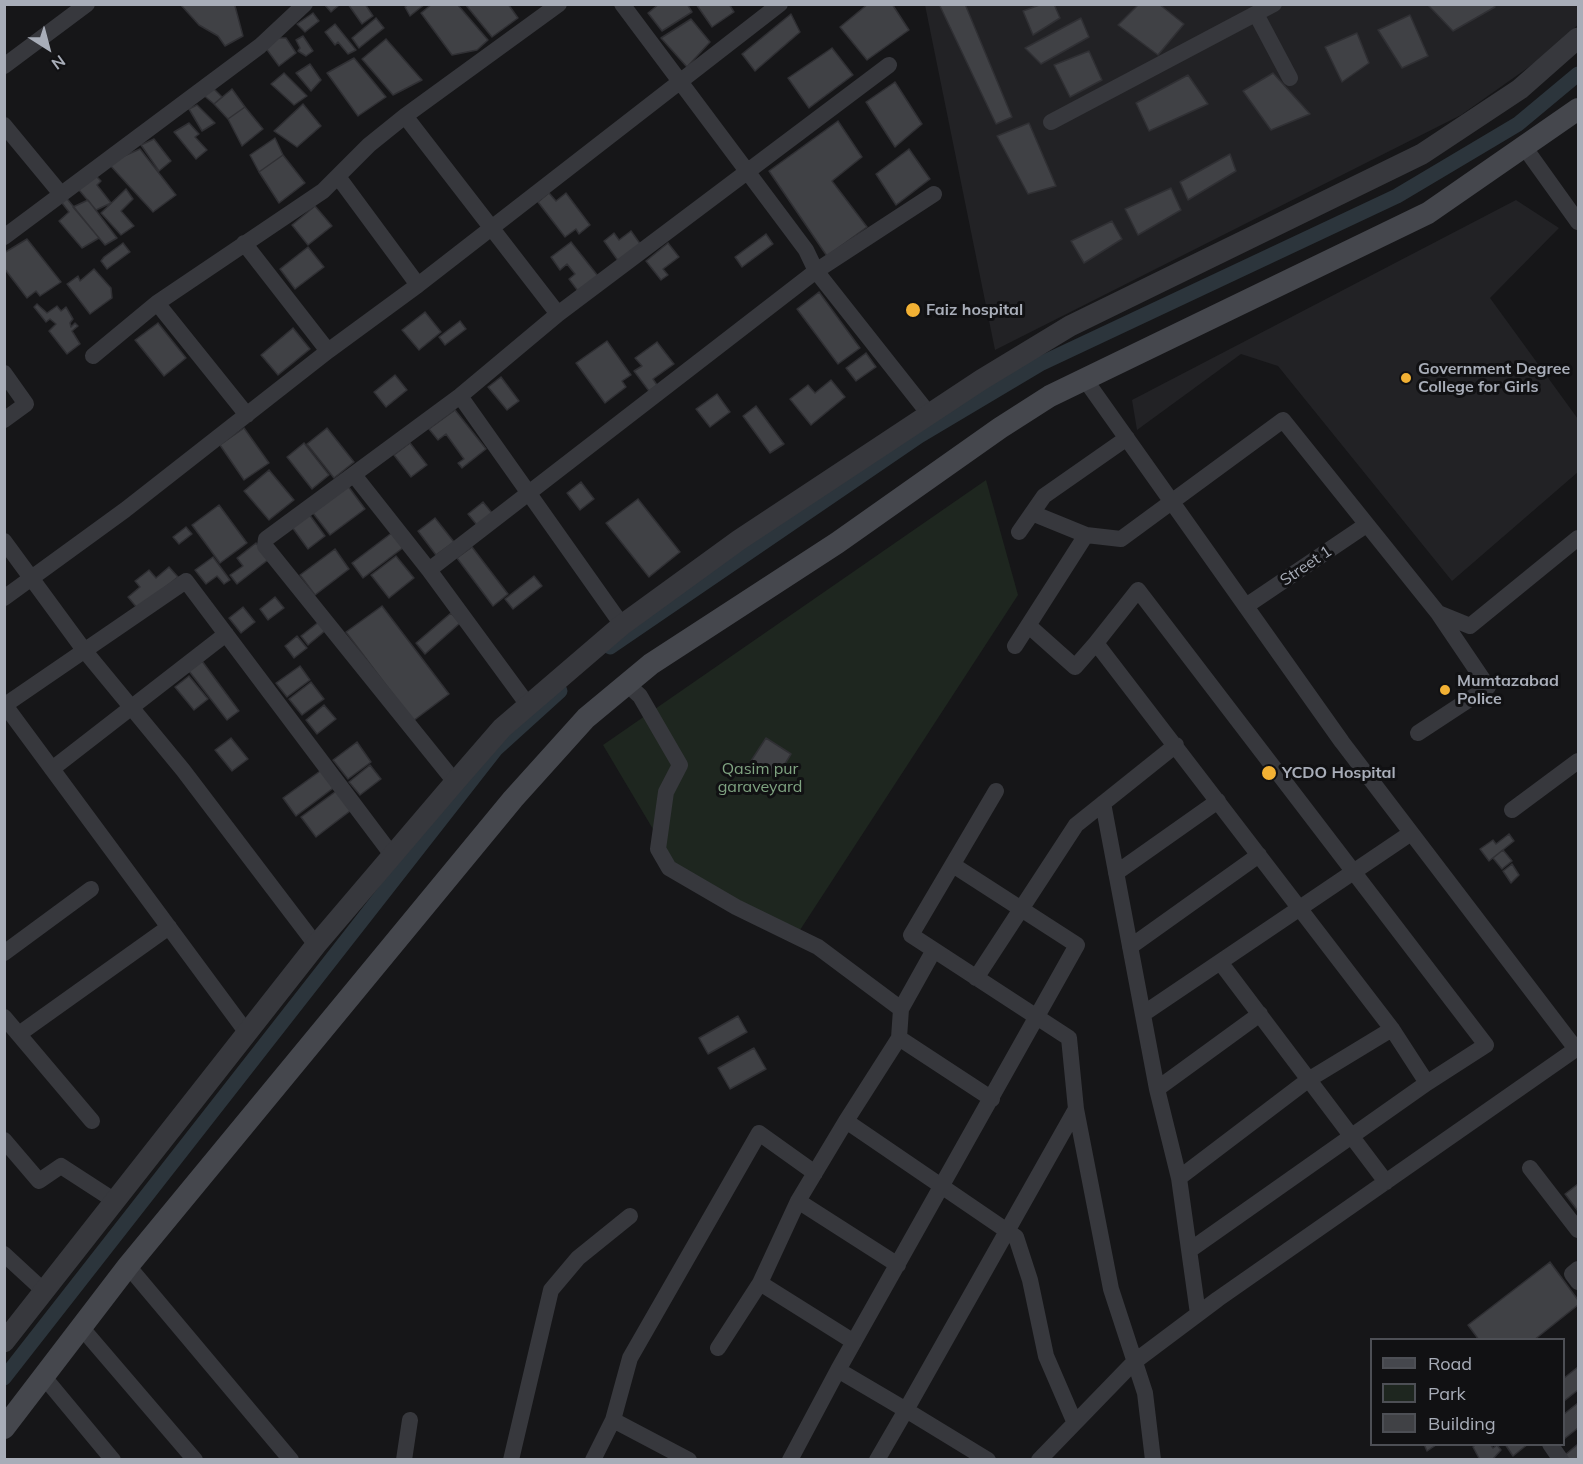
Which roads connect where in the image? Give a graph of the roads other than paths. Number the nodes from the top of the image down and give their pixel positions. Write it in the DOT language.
graph roads {
  1 [pos="87,4"];
  2 [pos="305,4"];
  3 [pos="559,4"];
  4 [pos="622,4"];
  5 [pos="780,4"];
  6 [pos="1274,4"];
  7 [pos="1256,14"];
  8 [pos="1578,38"];
  9 [pos="889,65"];
  10 [pos="4,66"];
  11 [pos="1290,78"];
  12 [pos="679,83"];
  13 [pos="1578,109"];
  14 [pos="405,116"];
  15 [pos="1051,122"];
  16 [pos="4,124"];
  17 [pos="1525,148"];
  18 [pos="747,172"];
  19 [pos="339,178"];
  20 [pos="61,194"];
  21 [pos="934,194"];
  22 [pos="1578,222"];
  23 [pos="492,228"];
  24 [pos="4,237"];
  25 [pos="244,243"];
  26 [pos="816,271"];
  27 [pos="418,285"];
  28 [pos="157,303"];
  29 [pos="558,314"];
  30 [pos="327,351"];
  31 [pos="93,356"];
  32 [pos="4,374"];
  33 [pos="1084,378"];
  34 [pos="460,396"];
  35 [pos="929,414"];
  36 [pos="247,415"];
  37 [pos="4,420"];
  38 [pos="1127,438"];
  39 [pos="354,475"];
  40 [pos="530,493"];
  41 [pos="1172,503"];
  42 [pos="1032,513"];
  43 [pos="1366,525"];
  44 [pos="1019,532"];
  45 [pos="1086,535"];
  46 [pos="1578,537"];
  47 [pos="4,541"];
  48 [pos="429,570"];
  49 [pos="31,578"];
  50 [pos="4,598"];
  51 [pos="1246,606"];
  52 [pos="1438,613"];
  53 [pos="622,625"];
  54 [pos="1029,626"];
  55 [pos="226,634"];
  56 [pos="1096,644"];
  57 [pos="1015,646"];
  58 [pos="84,650"];
  59 [pos="627,684"];
  60 [pos="5,705"];
  61 [pos="528,705"];
  62 [pos="131,708"];
  63 [pos="1418,733"];
  64 [pos="1176,745"];
  65 [pos="1578,761"];
  66 [pos="52,769"];
  67 [pos="454,782"];
  68 [pos="996,791"];
  69 [pos="1218,801"];
  70 [pos="1103,803"];
  71 [pos="1512,810"];
  72 [pos="1411,833"];
  73 [pos="392,855"];
  74 [pos="1259,855"];
  75 [pos="952,865"];
  76 [pos="1354,872"];
  77 [pos="1116,873"];
  78 [pos="91,889"];
  79 [pos="1300,908"];
  80 [pos="1021,909"];
  81 [pos="169,927"];
  82 [pos="316,945"];
  83 [pos="1130,947"];
  84 [pos="934,950"];
  85 [pos="4,953"];
  86 [pos="1220,962"];
  87 [pos="976,978"];
  88 [pos="901,1009"];
  89 [pos="1143,1014"];
  90 [pos="1260,1014"];
  91 [pos="4,1017"];
  92 [pos="1037,1017"];
  93 [pos="1392,1029"];
  94 [pos="247,1033"];
  95 [pos="19,1034"];
  96 [pos="899,1038"];
  97 [pos="1308,1080"];
  98 [pos="1427,1083"];
  99 [pos="1157,1089"];
  100 [pos="992,1099"];
  101 [pos="1076,1110"];
  102 [pos="92,1121"];
  103 [pos="846,1121"];
  104 [pos="1353,1136"];
  105 [pos="4,1140"];
  106 [pos="1530,1168"];
  107 [pos="815,1173"];
  108 [pos="1179,1178"];
  109 [pos="1386,1182"];
  110 [pos="943,1186"];
  111 [pos="115,1201"];
  112 [pos="798,1201"];
  113 [pos="630,1216"];
  114 [pos="1578,1230"];
  115 [pos="1007,1231"];
  116 [pos="1190,1250"];
  117 [pos="4,1254"];
  118 [pos="898,1265"];
  119 [pos="128,1266"];
  120 [pos="1578,1269"];
  121 [pos="1578,1282"];
  122 [pos="760,1283"];
  123 [pos="44,1291"];
  124 [pos="1198,1314"];
  125 [pos="81,1327"];
  126 [pos="5,1339"];
  127 [pos="854,1342"];
  128 [pos="718,1348"];
  129 [pos="1134,1362"];
  130 [pos="838,1370"];
  131 [pos="44,1377"];
  132 [pos="906,1410"];
  133 [pos="410,1420"];
  134 [pos="613,1420"];
  135 [pos="1074,1421"];
  136 [pos="4,1428"];
  137 [pos="1551,1446"];
  138 [pos="114,1460"];
  139 [pos="195,1460"];
  140 [pos="291,1460"];
  141 [pos="404,1460"];
  142 [pos="511,1460"];
  143 [pos="593,1460"];
  144 [pos="689,1460"];
  145 [pos="790,1460"];
  146 [pos="877,1460"];
  147 [pos="988,1460"];
  148 [pos="1039,1460"];
  149 [pos="1153,1460"];
  150 [pos="1561,1460"];
  1 -- 10 [label="street"];
  2 -- 20 [label="street"];
  3 -- 14 [label="street"];
  4 -- 12 [label="street"];
  5 -- 12 [label="street"];
  6 -- 7 [label="street"];
  7 -- 11 [label="street"];
  7 -- 15 [label="street"];
  8 -- 35 [label="street"];
  9 -- 18 [label="street"];
  12 -- 18 [label="street"];
  12 -- 23 [label="street"];
  13 -- 17 [label="main road"];
  14 -- 19 [label="street"];
  14 -- 23 [label="street"];
  16 -- 20 [label="street"];
  17 -- 22 [label="street"];
  17 -- 33 [label="main road"];
  18 -- 26 [label="street"];
  18 -- 29 [label="street"];
  19 -- 25 [label="street"];
  19 -- 27 [label="street"];
  20 -- 24 [label="street"];
  21 -- 26 [label="street"];
  23 -- 27 [label="street"];
  23 -- 29 [label="street"];
  25 -- 28 [label="street"];
  25 -- 30 [label="street"];
  26 -- 35 [label="street"];
  26 -- 40 [label="street"];
  27 -- 30 [label="street"];
  28 -- 31 [label="street"];
  28 -- 36 [label="street"];
  29 -- 34 [label="street"];
  30 -- 36 [label="street"];
  32 -- 37 [label="street"];
  33 -- 38 [label="street"];
  33 -- 59 [label="main road"];
  34 -- 39 [label="street"];
  34 -- 40 [label="street"];
  35 -- 53 [label="street"];
  36 -- 49 [label="street"];
  38 -- 41 [label="street"];
  38 -- 42 [label="street"];
  39 -- 48 [label="street"];
  39 -- 67 [label="street"];
  40 -- 48 [label="street"];
  40 -- 53 [label="street"];
  41 -- 43 [label="street"];
  41 -- 45 [label="street"];
  41 -- 51 [label="street"];
  42 -- 44 [label="street"];
  42 -- 45 [label="street"];
  43 -- 51 [label="street, Street 1"];
  43 -- 52 [label="street"];
  45 -- 54 [label="street"];
  46 -- 52 [label="street"];
  47 -- 49 [label="street"];
  48 -- 61 [label="street"];
  49 -- 50 [label="street"];
  49 -- 58 [label="street"];
  51 -- 72 [label="street"];
  52 -- 63 [label="street"];
  53 -- 61 [label="street"];
  54 -- 56 [label="street"];
  54 -- 57 [label="street"];
  55 -- 58 [label="street"];
  55 -- 62 [label="street"];
  55 -- 73 [label="street"];
  56 -- 64 [label="street"];
  56 -- 76 [label="street"];
  58 -- 60 [label="street"];
  58 -- 62 [label="street"];
  59 -- 88 [label="street"];
  59 -- 119 [label="main road"];
  60 -- 66 [label="street"];
  61 -- 67 [label="street"];
  62 -- 66 [label="street"];
  62 -- 82 [label="street"];
  64 -- 69 [label="street"];
  64 -- 70 [label="street"];
  65 -- 71 [label="street"];
  66 -- 81 [label="street"];
  67 -- 73 [label="street"];
  68 -- 75 [label="street"];
  69 -- 74 [label="street"];
  69 -- 77 [label="street"];
  70 -- 77 [label="street"];
  70 -- 80 [label="street"];
  72 -- 76 [label="street"];
  72 -- 109 [label="street"];
  73 -- 82 [label="street"];
  74 -- 79 [label="street"];
  74 -- 83 [label="street"];
  75 -- 80 [label="street"];
  75 -- 84 [label="street"];
  76 -- 79 [label="street"];
  76 -- 98 [label="street"];
  77 -- 83 [label="street"];
  78 -- 85 [label="street"];
  79 -- 86 [label="street"];
  79 -- 93 [label="street"];
  80 -- 87 [label="street"];
  80 -- 92 [label="street"];
  81 -- 94 [label="street"];
  81 -- 95 [label="street"];
  82 -- 94 [label="street"];
  83 -- 89 [label="street"];
  84 -- 87 [label="street"];
  84 -- 88 [label="street"];
  86 -- 89 [label="street"];
  86 -- 90 [label="street"];
  87 -- 92 [label="street"];
  88 -- 96 [label="street"];
  89 -- 99 [label="street"];
  90 -- 97 [label="street"];
  90 -- 99 [label="street"];
  91 -- 95 [label="street"];
  92 -- 100 [label="street"];
  92 -- 101 [label="street"];
  93 -- 97 [label="street"];
  93 -- 98 [label="street"];
  94 -- 111 [label="street"];
  95 -- 102 [label="street"];
  96 -- 100 [label="street"];
  96 -- 103 [label="street"];
  97 -- 104 [label="street"];
  97 -- 108 [label="street"];
  98 -- 104 [label="street"];
  99 -- 108 [label="street"];
  100 -- 110 [label="street"];
  101 -- 115 [label="street"];
  101 -- 129 [label="street"];
  103 -- 107 [label="street"];
  103 -- 110 [label="street"];
  104 -- 109 [label="street"];
  104 -- 116 [label="street"];
  105 -- 111 [label="street"];
  106 -- 114 [label="street"];
  107 -- 112 [label="street"];
  107 -- 134 [label="street"];
  108 -- 116 [label="street"];
  109 -- 124 [label="street"];
  110 -- 115 [label="street"];
  110 -- 118 [label="street"];
  111 -- 123 [label="street"];
  112 -- 118 [label="street"];
  112 -- 122 [label="street"];
  113 -- 142 [label="street"];
  115 -- 132 [label="street"];
  115 -- 135 [label="street"];
  116 -- 124 [label="street"];
  117 -- 123 [label="street"];
  118 -- 127 [label="street"];
  119 -- 125 [label="main road"];
  119 -- 140 [label="street"];
  120 -- 121 [label="street"];
  122 -- 127 [label="street"];
  122 -- 128 [label="street"];
  123 -- 126 [label="street"];
  124 -- 129 [label="street"];
  125 -- 131 [label="main road"];
  125 -- 139 [label="street"];
  127 -- 130 [label="street"];
  129 -- 135 [label="street"];
  129 -- 149 [label="street"];
  130 -- 132 [label="street"];
  130 -- 145 [label="street"];
  131 -- 136 [label="main road"];
  131 -- 138 [label="street"];
  132 -- 146 [label="street"];
  132 -- 147 [label="street"];
  133 -- 141 [label="street"];
  134 -- 143 [label="street"];
  134 -- 144 [label="street"];
  135 -- 148 [label="street"];
  137 -- 150 [label="street"];
}
